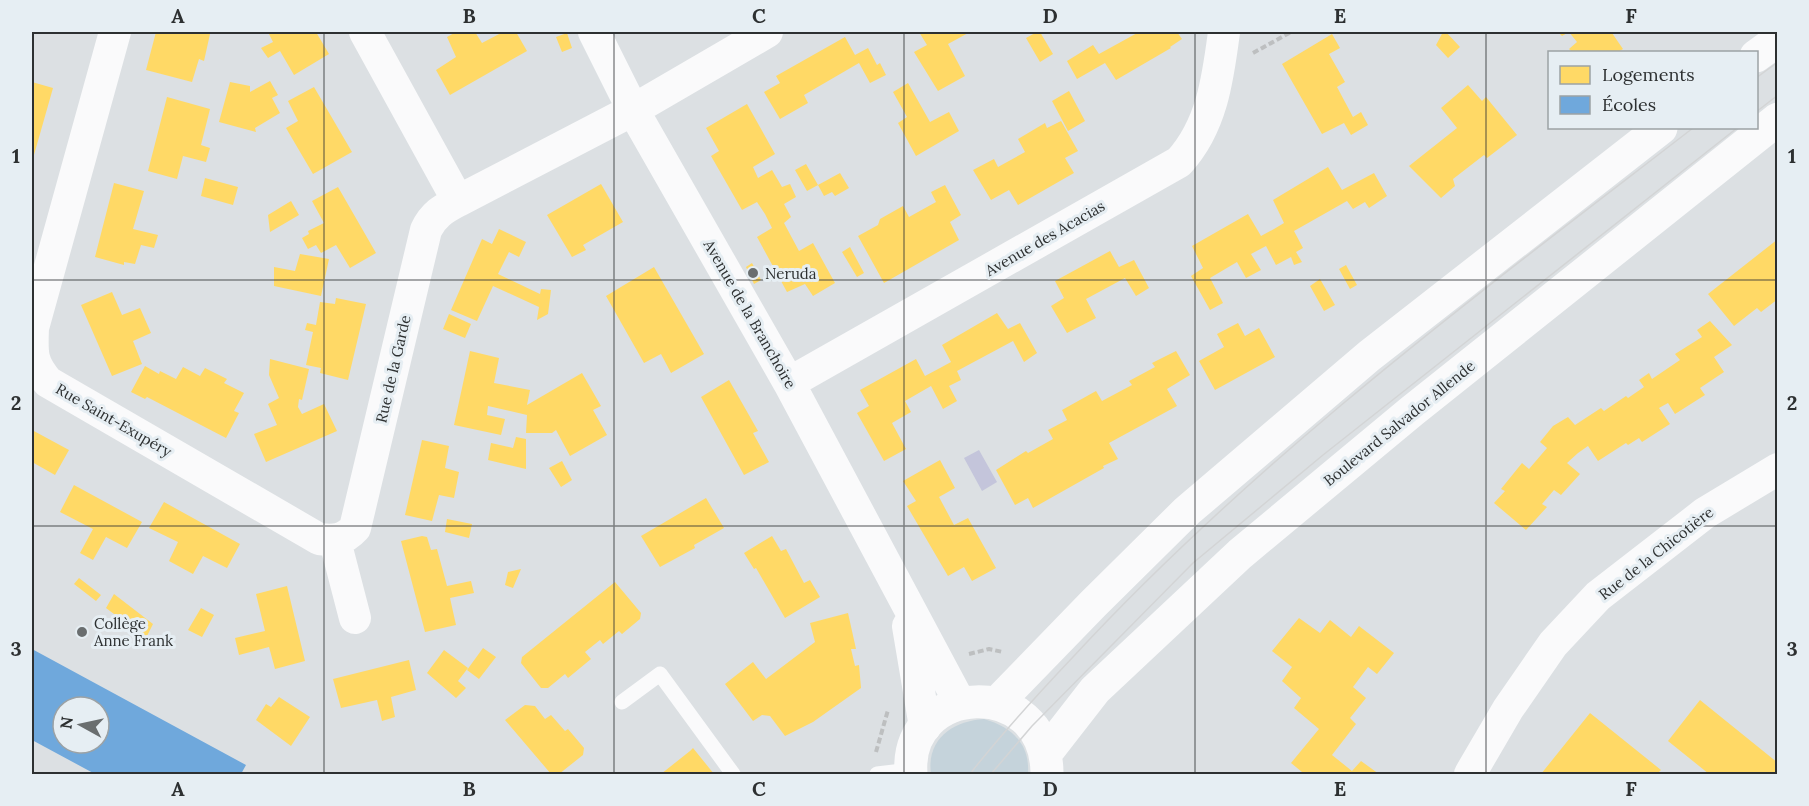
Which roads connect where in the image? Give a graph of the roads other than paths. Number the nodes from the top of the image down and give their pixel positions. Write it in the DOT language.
graph roads {
  1 [pos="115,32"];
  2 [pos="365,32"];
  3 [pos="594,32"];
  4 [pos="767,32"];
  5 [pos="1224,32"];
  6 [pos="1778,40"];
  7 [pos="1758,55"];
  8 [pos="633,110"];
  9 [pos="1778,119"];
  10 [pos="1660,129"];
  11 [pos="458,201"];
  12 [pos="789,383"];
  13 [pos="1778,469"];
  14 [pos="335,541"];
  15 [pos="903,599"];
  16 [pos="355,618"];
  17 [pos="622,702"];
  18 [pos="960,703"];
  19 [pos="997,703"];
  20 [pos="925,728"];
  21 [pos="1046,764"];
  22 [pos="911,772"];
  23 [pos="733,774"];
  24 [pos="877,774"];
  25 [pos="1470,774"];
  1 -- 14 [label="street, Rue Saint-Exupéry"];
  2 -- 11 [label="street"];
  3 -- 8 [label="street, Avenue de la Branchoire"];
  4 -- 8 [label="street, Rue de la Garde"];
  5 -- 12 [label="street, Avenue des Acacias"];
  6 -- 7 [label="street"];
  8 -- 11 [label="street, Rue de la Garde"];
  8 -- 12 [label="street, Avenue de la Branchoire"];
  9 -- 21 [label="street, Boulevard Salvador Allende"];
  10 -- 19 [label="street"];
  11 -- 14 [label="street, Rue de la Garde"];
  12 -- 15 [label="street, Avenue de la Branchoire"];
  13 -- 25 [label="street, Rue de la Chicotière"];
  14 -- 16 [label="street"];
  15 -- 18 [label="street, Avenue de la Branchoire"];
  15 -- 20 [label="street, Avenue de la Branchoire"];
  17 -- 23 [label="lane"];
  18 -- 19 [label="street"];
  18 -- 20 [label="street"];
  19 -- 21 [label="street"];
  20 -- 22 [label="street"];
  22 -- 24 [label="lane"];
}
